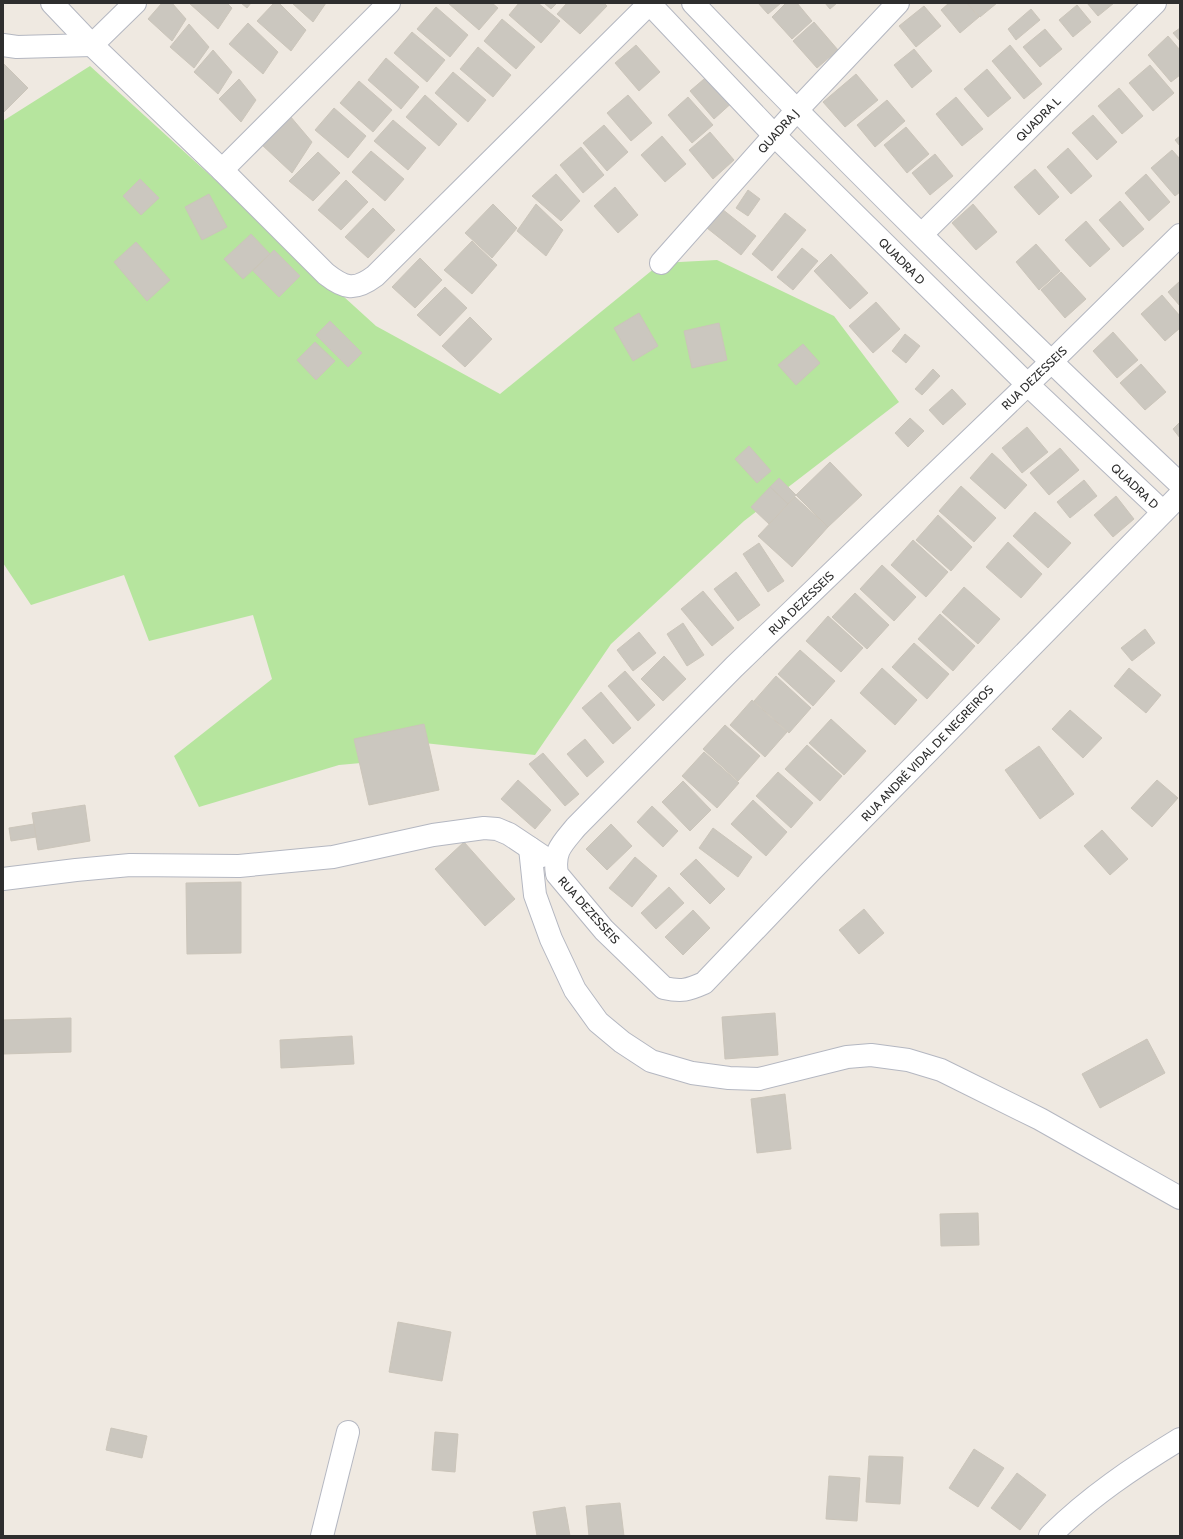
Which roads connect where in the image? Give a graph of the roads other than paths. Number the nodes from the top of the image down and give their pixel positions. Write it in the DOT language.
graph roads {
  1 [pos="52,3"];
  2 [pos="135,3"];
  3 [pos="390,3"];
  4 [pos="650,3"];
  5 [pos="693,3"];
  6 [pos="898,3"];
  7 [pos="1154,3"];
  8 [pos="3,45"];
  9 [pos="92,45"];
  10 [pos="796,111"];
  11 [pos="774,135"];
  12 [pos="222,170"];
  13 [pos="922,234"];
  14 [pos="1180,235"];
  15 [pos="661,263"];
  16 [pos="1050,362"];
  17 [pos="1027,384"];
  18 [pos="1180,484"];
  19 [pos="1180,495"];
  20 [pos="1163,512"];
  21 [pos="530,848"];
  22 [pos="555,865"];
  23 [pos="3,878"];
  24 [pos="664,988"];
  25 [pos="1180,1198"];
  26 [pos="348,1432"];
  27 [pos="1180,1439"];
  28 [pos="322,1536"];
  29 [pos="1050,1536"];
  1 -- 9 [label="street"];
  2 -- 9 [label="street"];
  3 -- 12 [label="street"];
  4 -- 11 [label="street, QUADRA D"];
  4 -- 12 [label="street"];
  5 -- 10 [label="street"];
  6 -- 10 [label="street, QUADRA J"];
  7 -- 13 [label="street, QUADRA L"];
  8 -- 9 [label="street"];
  9 -- 12 [label="street"];
  10 -- 11 [label="street, QUADRA J"];
  10 -- 13 [label="street"];
  11 -- 15 [label="street, QUADRA J"];
  11 -- 17 [label="street, QUADRA D"];
  13 -- 16 [label="street"];
  14 -- 16 [label="street, RUA DEZESSEIS"];
  16 -- 17 [label="street, RUA DEZESSEIS"];
  16 -- 18 [label="street"];
  17 -- 20 [label="street, QUADRA D"];
  17 -- 22 [label="street, RUA DEZESSEIS"];
  19 -- 20 [label="street, RUA ANDRÉ VIDAL DE NEGREIROS"];
  20 -- 24 [label="street, RUA ANDRÉ VIDAL DE NEGREIROS"];
  21 -- 22 [label="street"];
  21 -- 23 [label="street"];
  21 -- 25 [label="street"];
  22 -- 24 [label="street, RUA DEZESSEIS"];
  26 -- 28 [label="street"];
  27 -- 29 [label="street"];
}
